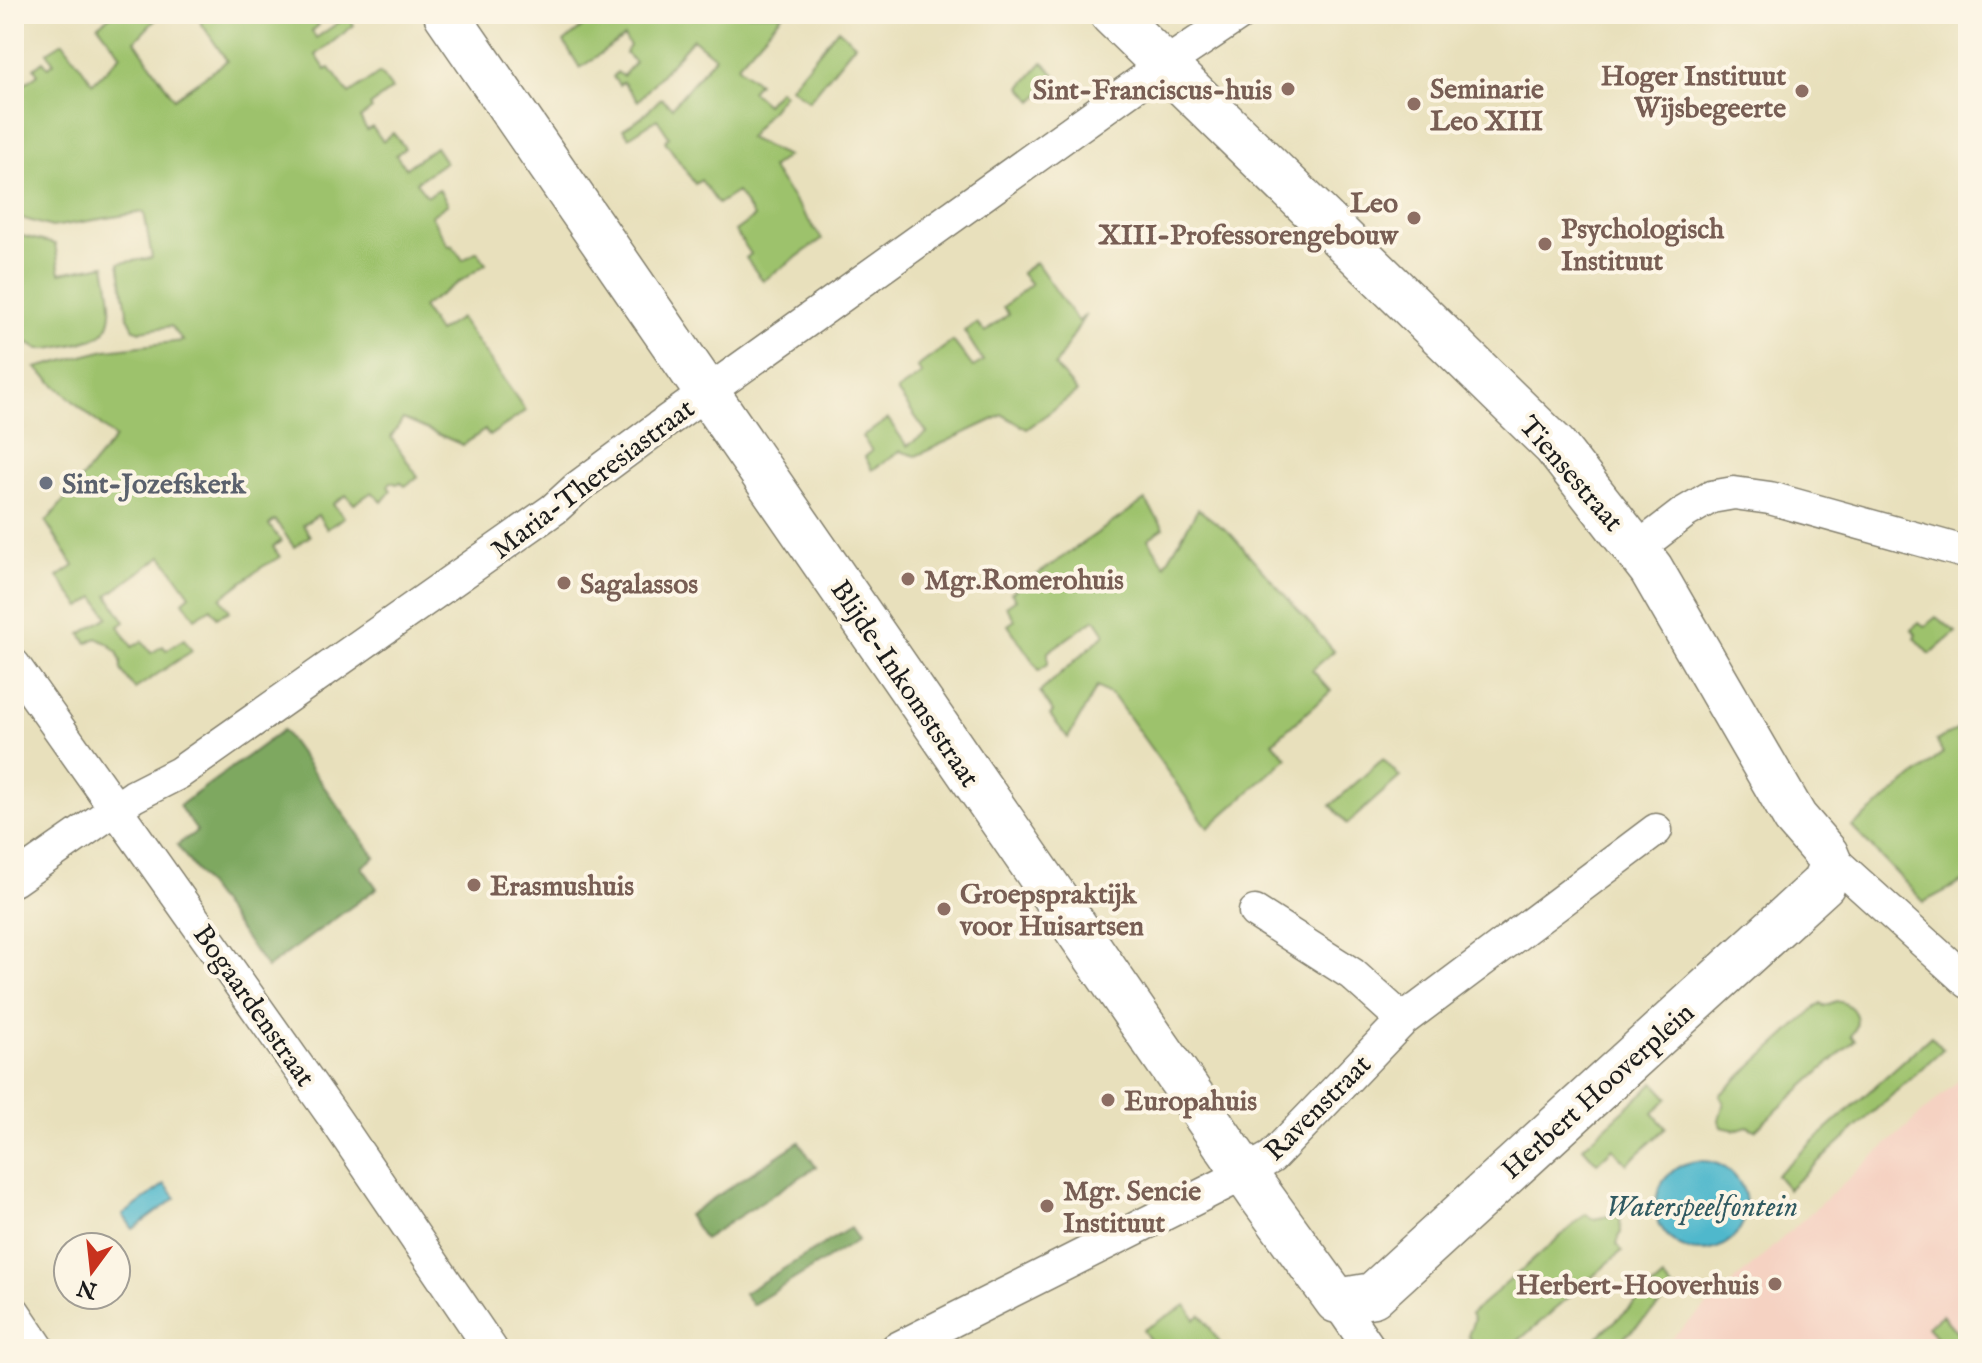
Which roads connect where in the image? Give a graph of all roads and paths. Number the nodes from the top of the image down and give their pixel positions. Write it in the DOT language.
graph roads {
  1 [pos="446,14"];
  2 [pos="1112,14"];
  3 [pos="1240,14"];
  4 [pos="1164,65"];
  5 [pos="707,393"];
  6 [pos="1637,549"];
  7 [pos="1968,553"];
  8 [pos="14,665"];
  9 [pos="117,808"];
  10 [pos="1656,830"];
  11 [pos="1826,854"];
  12 [pos="14,880"];
  13 [pos="1255,912"];
  14 [pos="1968,982"];
  15 [pos="1403,1020"];
  16 [pos="1246,1173"];
  17 [pos="1337,1301"];
  18 [pos="14,1312"];
  19 [pos="39,1349"];
  20 [pos="491,1349"];
  21 [pos="896,1349"];
  22 [pos="1370,1349"];
  1 -- 5 [label="street, Blijde-Inkomststraat"];
  2 -- 4 [label="street, Tiensestraat"];
  3 -- 4 [label="street, Maria-Theresiastraat"];
  4 -- 5 [label="street, Maria-Theresiastraat"];
  4 -- 6 [label="street, Tiensestraat"];
  5 -- 9 [label="street, Maria-Theresiastraat"];
  5 -- 16 [label="street, Blijde-Inkomststraat"];
  6 -- 7 [label="street"];
  6 -- 11 [label="street, Tiensestraat"];
  8 -- 9 [label="street, Bogaardenstraat"];
  9 -- 12 [label="street, Maria-Theresiastraat"];
  9 -- 20 [label="street, Bogaardenstraat"];
  10 -- 15 [label="street, Ravenstraat"];
  11 -- 14 [label="street, Tiensestraat"];
  11 -- 17 [label="street, Herbert Hooverplein"];
  13 -- 15 [label="street"];
  15 -- 16 [label="street, Ravenstraat"];
  16 -- 17 [label="street, Blijde-Inkomststraat"];
  16 -- 21 [label="street, Ravenstraat"];
  17 -- 22 [label="street, Blijde-Inkomststraat"];
  18 -- 19 [label="street"];
}
